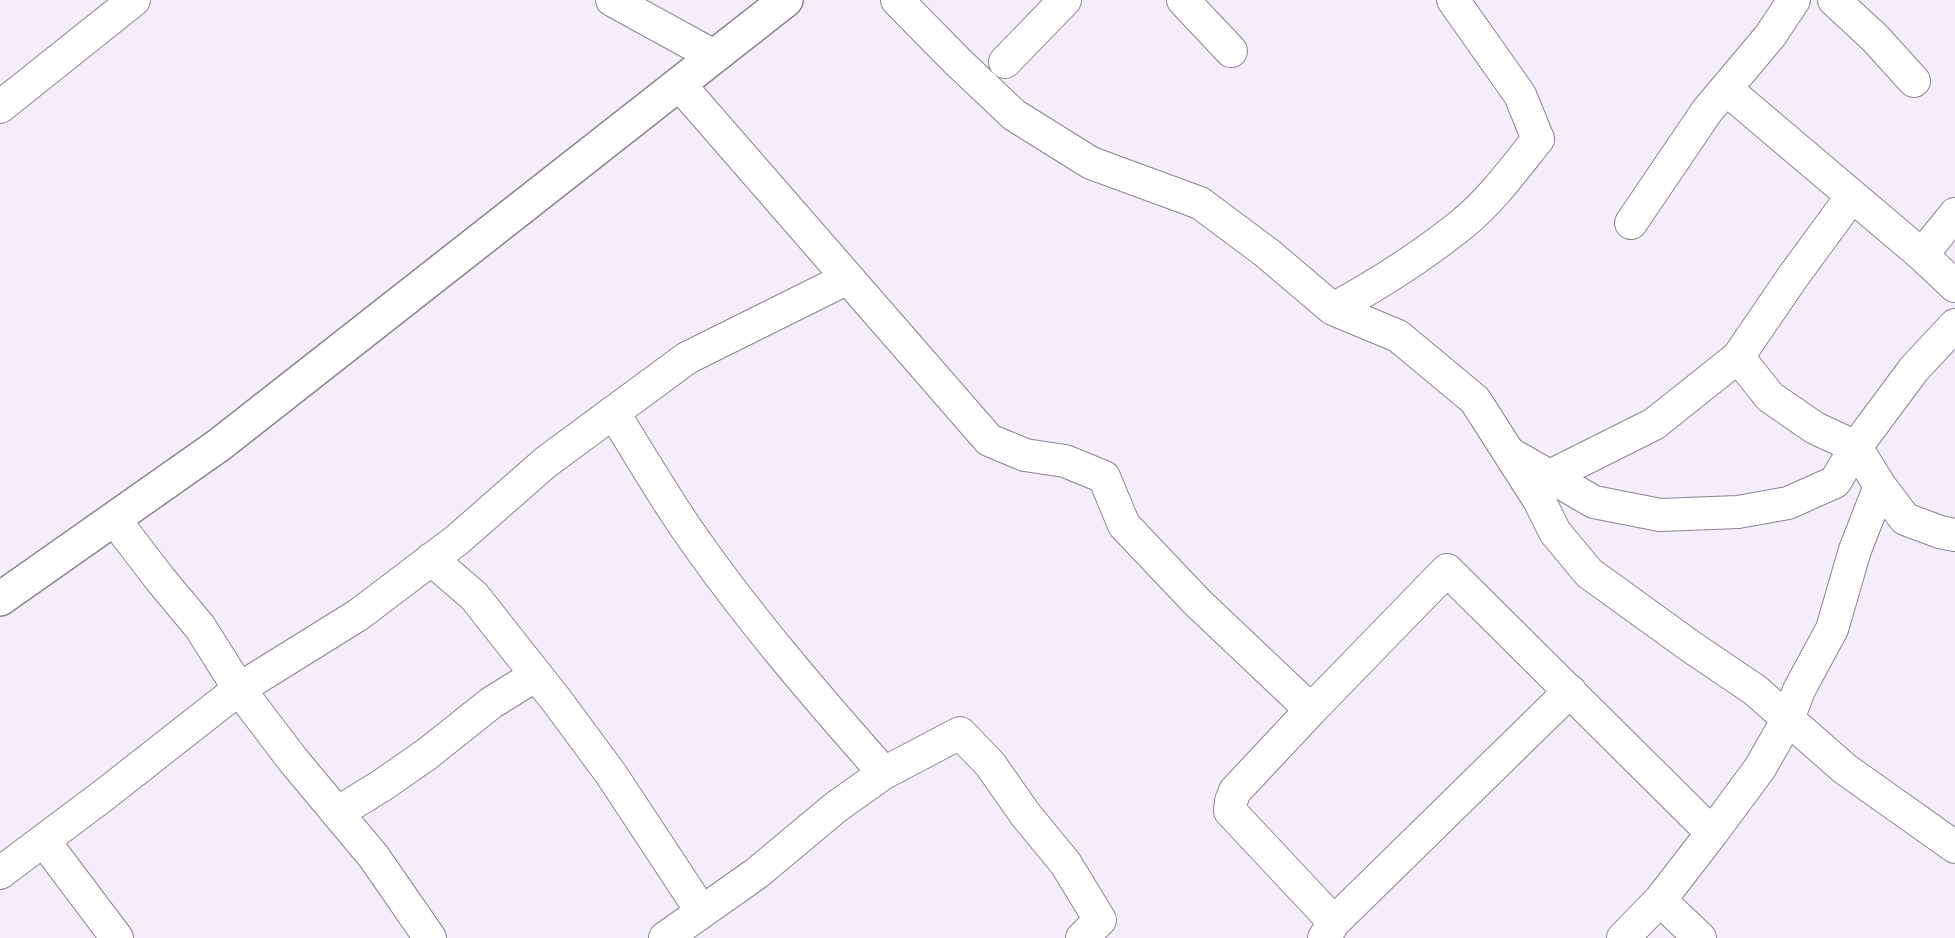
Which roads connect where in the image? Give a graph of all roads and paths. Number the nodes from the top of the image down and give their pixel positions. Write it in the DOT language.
graph roads {
  1 [pos="134,0"];
  2 [pos="612,0"];
  3 [pos="786,0"];
  4 [pos="897,0"];
  5 [pos="1065,0"];
  6 [pos="1183,0"];
  7 [pos="1452,0"];
  8 [pos="1794,0"];
  9 [pos="1834,0"];
  10 [pos="1231,51"];
  11 [pos="714,56"];
  12 [pos="1005,62"];
  13 [pos="1914,81"];
  14 [pos="679,84"];
  15 [pos="1726,89"];
  16 [pos="0,107"];
  17 [pos="1852,196"];
  18 [pos="1955,214"];
  19 [pos="1631,223"];
  20 [pos="1922,255"];
  21 [pos="848,278"];
  22 [pos="1955,286"];
  23 [pos="1333,309"];
  24 [pos="1955,325"];
  25 [pos="1738,357"];
  26 [pos="613,412"];
  27 [pos="1856,447"];
  28 [pos="1508,452"];
  29 [pos="1550,476"];
  30 [pos="1880,486"];
  31 [pos="114,519"];
  32 [pos="1955,535"];
  33 [pos="431,559"];
  34 [pos="0,599"];
  35 [pos="536,675"];
  36 [pos="239,689"];
  37 [pos="1570,691"];
  38 [pos="1311,710"];
  39 [pos="1788,719"];
  40 [pos="884,773"];
  41 [pos="337,813"];
  42 [pos="1712,833"];
  43 [pos="44,841"];
  44 [pos="1955,847"];
  45 [pos="0,873"];
  46 [pos="1660,900"];
  47 [pos="702,912"];
  48 [pos="1329,930"];
  49 [pos="117,938"];
  50 [pos="430,938"];
  51 [pos="664,938"];
  52 [pos="1082,938"];
  53 [pos="1623,938"];
  54 [pos="1700,938"];
  1 -- 16 [label="street"];
  2 -- 11 [label="street"];
  3 -- 11 [label="street"];
  4 -- 23 [label="street"];
  5 -- 12 [label="street"];
  6 -- 10 [label="street"];
  7 -- 23 [label="street"];
  8 -- 15 [label="street"];
  9 -- 13 [label="street"];
  11 -- 14 [label="street"];
  14 -- 21 [label="street"];
  14 -- 31 [label="street"];
  15 -- 17 [label="street"];
  15 -- 19 [label="street"];
  17 -- 20 [label="street"];
  17 -- 25 [label="street"];
  18 -- 20 [label="street"];
  20 -- 22 [label="street"];
  21 -- 26 [label="street"];
  21 -- 38 [label="street"];
  23 -- 28 [label="street"];
  24 -- 27 [label="street"];
  25 -- 27 [label="street"];
  25 -- 29 [label="street"];
  26 -- 33 [label="street"];
  26 -- 40 [label="street"];
  27 -- 29 [label="street"];
  27 -- 30 [label="street"];
  28 -- 29 [label="street"];
  28 -- 39 [label="street"];
  30 -- 32 [label="street"];
  30 -- 39 [label="street"];
  31 -- 34 [label="street"];
  31 -- 36 [label="street"];
  33 -- 35 [label="street"];
  33 -- 36 [label="street"];
  35 -- 41 [label="street"];
  35 -- 47 [label="street"];
  36 -- 41 [label="street"];
  36 -- 43 [label="street"];
  37 -- 38 [label="street"];
  37 -- 42 [label="street"];
  37 -- 48 [label="street"];
  38 -- 48 [label="street"];
  39 -- 42 [label="street"];
  39 -- 44 [label="street"];
  40 -- 47 [label="street"];
  40 -- 52 [label="street"];
  41 -- 50 [label="street"];
  42 -- 46 [label="street"];
  43 -- 45 [label="street"];
  43 -- 49 [label="street"];
  46 -- 53 [label="street"];
  46 -- 54 [label="street"];
  47 -- 51 [label="street"];
}
